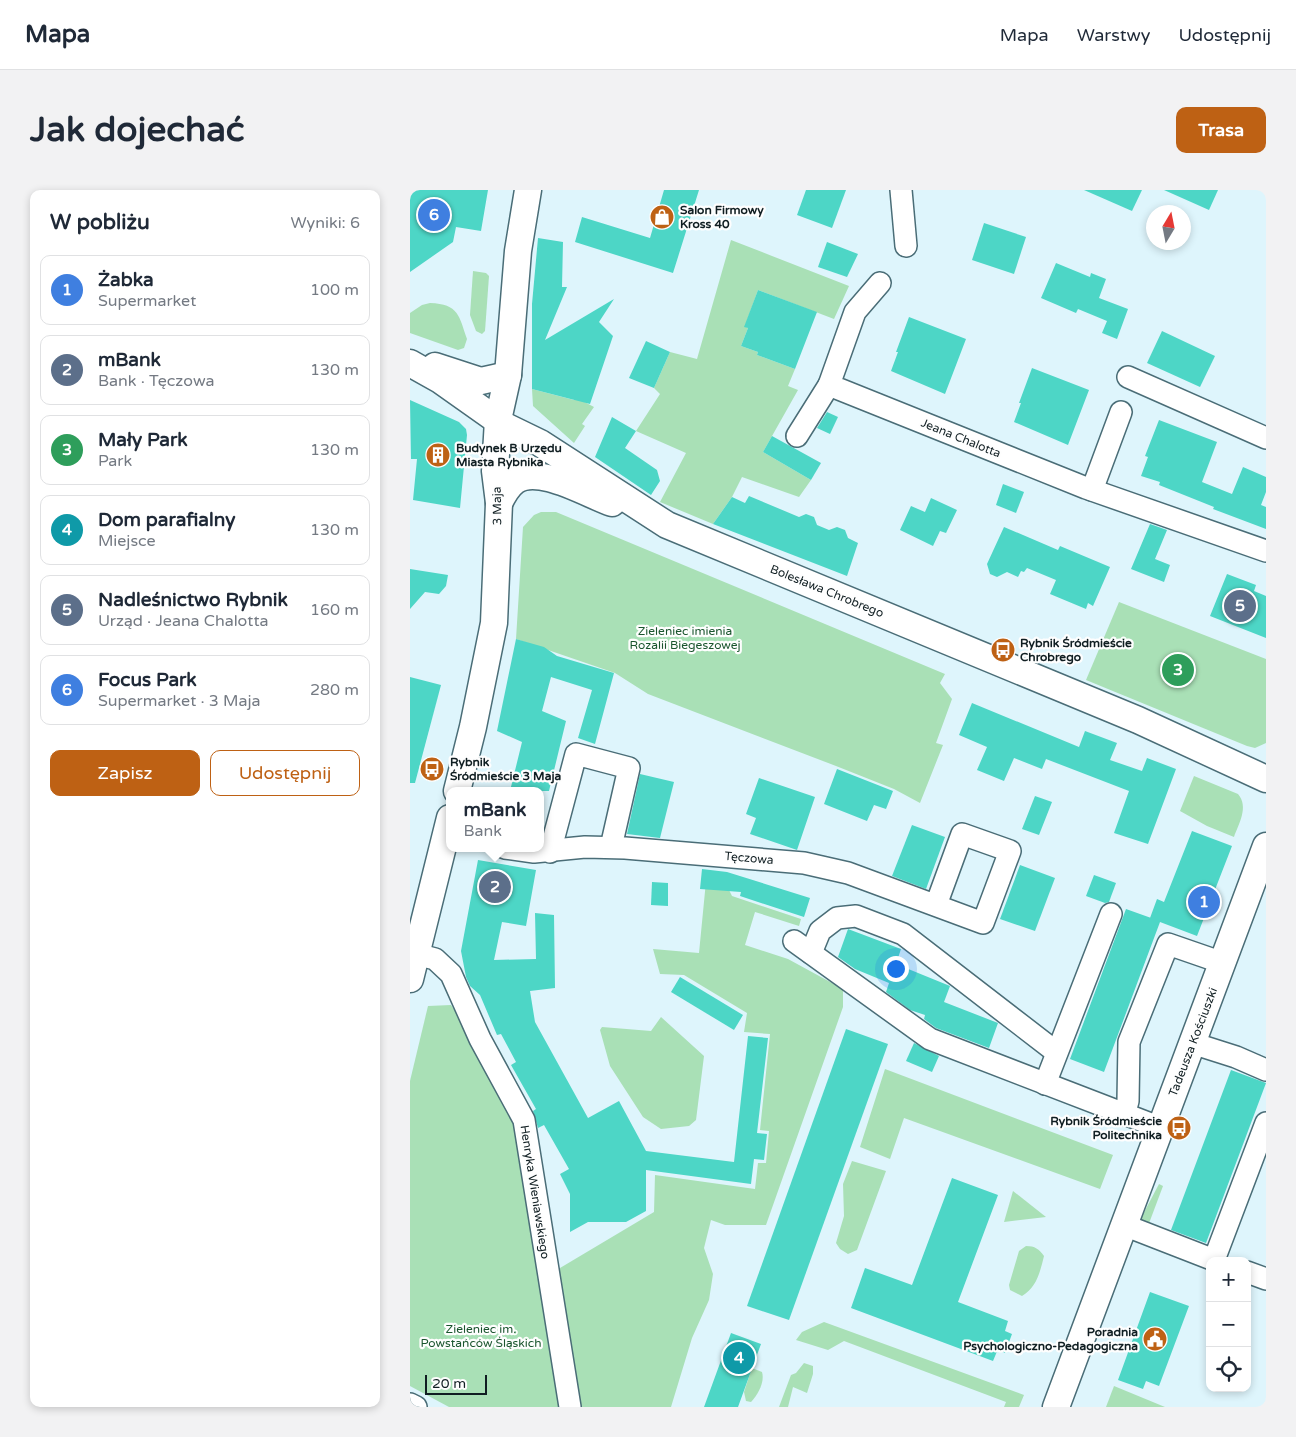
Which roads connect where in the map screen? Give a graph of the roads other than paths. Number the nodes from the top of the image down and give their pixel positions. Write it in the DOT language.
graph roads {
  1 [pos="528,190"];
  2 [pos="901,190"];
  3 [pos="906,246"];
  4 [pos="880,284"];
  5 [pos="410,362"];
  6 [pos="508,375"];
  7 [pos="1128,377"];
  8 [pos="829,385"];
  9 [pos="1121,412"];
  10 [pos="498,420"];
  11 [pos="797,436"];
  12 [pos="1266,438"];
  13 [pos="540,444"];
  14 [pos="1092,490"];
  15 [pos="499,503"];
  16 [pos="655,518"];
  17 [pos="1266,551"];
  18 [pos="1266,779"];
  19 [pos="458,787"];
  20 [pos="446,840"];
  21 [pos="1266,846"];
  22 [pos="611,848"];
  23 [pos="544,851"];
  24 [pos="550,852"];
  25 [pos="936,905"];
  26 [pos="1110,914"];
  27 [pos="416,954"];
  28 [pos="1223,963"];
  29 [pos="410,979"];
  30 [pos="1192,1043"];
  31 [pos="1056,1052"];
  32 [pos="1266,1070"];
  33 [pos="1045,1084"];
  34 [pos="1124,1115"];
  35 [pos="1266,1123"];
  36 [pos="1161,1128"];
  37 [pos="1124,1225"];
  38 [pos="1208,1257"];
  39 [pos="1217,1257"];
  40 [pos="1251,1273"];
  41 [pos="1266,1279"];
  42 [pos="410,1404"];
  43 [pos="416,1407"];
  44 [pos="570,1407"];
  45 [pos="1056,1407"];
  1 -- 6 [label="street, 3 Maja"];
  2 -- 3 [label="street"];
  4 -- 8 [label="street"];
  5 -- 6 [label="street"];
  5 -- 10 [label="street, Bolesława Chrobrego"];
  6 -- 10 [label="street, 3 Maja"];
  6 -- 13 [label="street"];
  7 -- 12 [label="street"];
  8 -- 11 [label="street"];
  8 -- 14 [label="street, Jeana Chalotta"];
  9 -- 14 [label="street"];
  10 -- 13 [label="street, Bolesława Chrobrego"];
  10 -- 15 [label="street, 3 Maja"];
  13 -- 16 [label="street, Bolesława Chrobrego"];
  14 -- 17 [label="street, Jeana Chalotta"];
  15 -- 16 [label="street"];
  15 -- 19 [label="street, 3 Maja"];
  16 -- 18 [label="street, Bolesława Chrobrego"];
  20 -- 27 [label="street"];
  21 -- 28 [label="street, Tadeusza Kościuszki"];
  22 -- 24 [label="street, Tęczowa"];
  22 -- 24 [label="street"];
  22 -- 25 [label="street, Tęczowa"];
  23 -- 24 [label="street, Tęczowa"];
  25 -- 25 [label="street, Tęczowa"];
  26 -- 31 [label="street"];
  27 -- 29 [label="street"];
  27 -- 44 [label="street, Henryka Wieniawskiego"];
  28 -- 30 [label="street, Tadeusza Kościuszki"];
  28 -- 34 [label="street"];
  30 -- 32 [label="street"];
  30 -- 36 [label="street, Tadeusza Kościuszki"];
  31 -- 33 [label="street"];
  31 -- 33 [label="street"];
  33 -- 34 [label="street"];
  34 -- 36 [label="street"];
  35 -- 39 [label="street"];
  36 -- 37 [label="street, Tadeusza Kościuszki"];
  37 -- 38 [label="street"];
  37 -- 45 [label="street, Tadeusza Kościuszki"];
  40 -- 41 [label="street"];
  42 -- 43 [label="street"];
}
